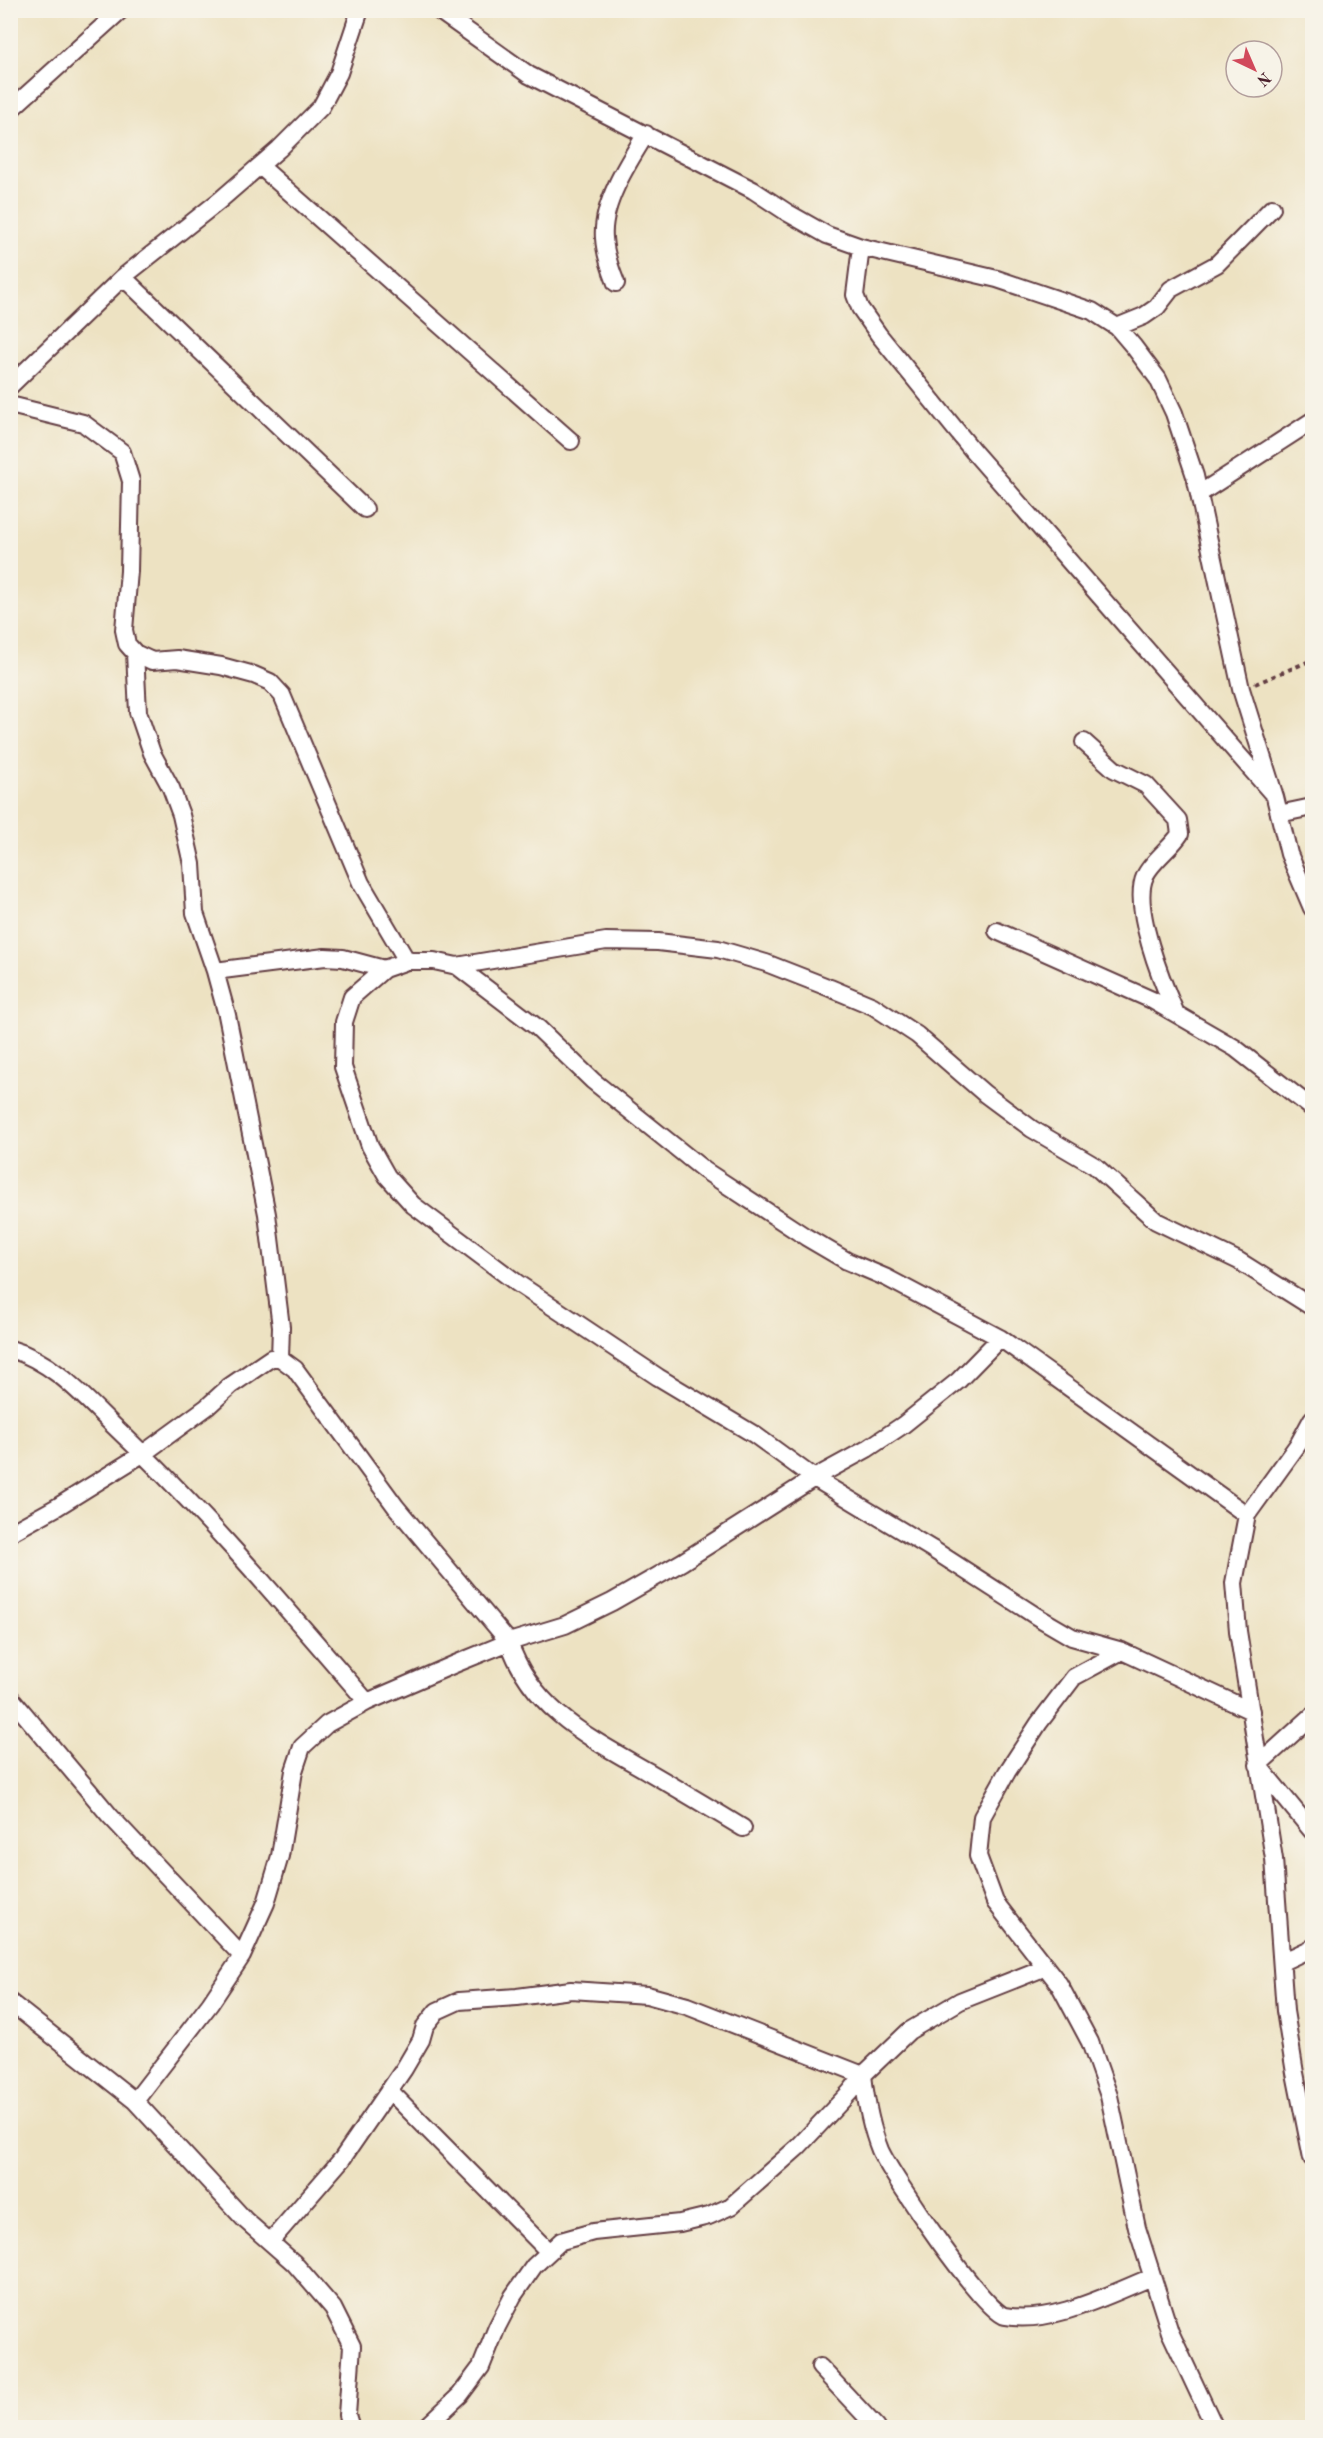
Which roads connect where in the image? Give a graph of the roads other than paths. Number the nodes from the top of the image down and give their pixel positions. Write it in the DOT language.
graph roads {
  1 [pos="121,10"];
  2 [pos="360,10"];
  3 [pos="438,10"];
  4 [pos="10,110"];
  5 [pos="646,134"];
  6 [pos="260,166"];
  7 [pos="1272,208"];
  8 [pos="861,247"];
  9 [pos="123,277"];
  10 [pos="616,283"];
  11 [pos="1117,327"];
  12 [pos="10,386"];
  13 [pos="10,405"];
  14 [pos="1312,422"];
  15 [pos="571,441"];
  16 [pos="1199,494"];
  17 [pos="365,509"];
  18 [pos="135,653"];
  19 [pos="1084,742"];
  20 [pos="1275,797"];
  21 [pos="1312,807"];
  22 [pos="1279,814"];
  23 [pos="1312,908"];
  24 [pos="997,931"];
  25 [pos="407,961"];
  26 [pos="457,966"];
  27 [pos="384,969"];
  28 [pos="215,971"];
  29 [pos="1176,1014"];
  30 [pos="1312,1108"];
  31 [pos="1312,1307"];
  32 [pos="1000,1338"];
  33 [pos="10,1349"];
  34 [pos="280,1358"];
  35 [pos="1312,1419"];
  36 [pos="144,1453"];
  37 [pos="814,1478"];
  38 [pos="1247,1515"];
  39 [pos="10,1533"];
  40 [pos="509,1642"];
  41 [pos="1122,1652"];
  42 [pos="10,1697"];
  43 [pos="367,1702"];
  44 [pos="1251,1711"];
  45 [pos="1312,1716"];
  46 [pos="1258,1765"];
  47 [pos="743,1828"];
  48 [pos="1312,1832"];
  49 [pos="1312,1948"];
  50 [pos="242,1956"];
  51 [pos="1282,1962"];
  52 [pos="1046,1966"];
  53 [pos="10,2002"];
  54 [pos="863,2076"];
  55 [pos="389,2090"];
  56 [pos="135,2101"];
  57 [pos="1312,2158"];
  58 [pos="270,2242"];
  59 [pos="549,2252"];
  60 [pos="1152,2277"];
  61 [pos="820,2367"];
  62 [pos="351,2427"];
  63 [pos="425,2427"];
  64 [pos="877,2427"];
  65 [pos="1215,2427"];
  1 -- 4 [label="street"];
  2 -- 6 [label="street"];
  3 -- 5 [label="street"];
  5 -- 8 [label="street"];
  5 -- 10 [label="street"];
  6 -- 9 [label="street"];
  6 -- 15 [label="street"];
  7 -- 11 [label="street"];
  8 -- 11 [label="street"];
  8 -- 20 [label="street"];
  9 -- 12 [label="street"];
  9 -- 17 [label="street"];
  11 -- 16 [label="street"];
  13 -- 18 [label="street"];
  14 -- 16 [label="street"];
  16 -- 20 [label="street"];
  18 -- 25 [label="street"];
  18 -- 28 [label="street"];
  19 -- 29 [label="street"];
  20 -- 22 [label="street"];
  21 -- 22 [label="street"];
  22 -- 23 [label="street"];
  24 -- 29 [label="street"];
  25 -- 26 [label="street"];
  25 -- 27 [label="street"];
  26 -- 31 [label="street"];
  26 -- 32 [label="street"];
  27 -- 28 [label="street"];
  27 -- 37 [label="street"];
  28 -- 34 [label="street"];
  29 -- 30 [label="street"];
  32 -- 37 [label="street"];
  32 -- 38 [label="street"];
  33 -- 36 [label="street"];
  34 -- 36 [label="street"];
  34 -- 40 [label="street"];
  35 -- 38 [label="street"];
  36 -- 39 [label="street"];
  36 -- 43 [label="street"];
  37 -- 40 [label="street"];
  37 -- 41 [label="street"];
  38 -- 44 [label="street"];
  40 -- 43 [label="street"];
  40 -- 47 [label="street"];
  41 -- 44 [label="street"];
  41 -- 52 [label="street"];
  42 -- 50 [label="street"];
  43 -- 50 [label="street"];
  44 -- 46 [label="street"];
  45 -- 46 [label="street"];
  46 -- 48 [label="street"];
  46 -- 51 [label="street"];
  49 -- 51 [label="street"];
  50 -- 56 [label="street"];
  51 -- 57 [label="street"];
  52 -- 54 [label="street"];
  52 -- 60 [label="street"];
  53 -- 56 [label="street"];
  54 -- 55 [label="street"];
  54 -- 59 [label="street"];
  54 -- 60 [label="street"];
  55 -- 58 [label="street"];
  55 -- 59 [label="street"];
  56 -- 58 [label="street"];
  58 -- 62 [label="street"];
  59 -- 63 [label="street"];
  60 -- 65 [label="street"];
  61 -- 64 [label="street"];
}
